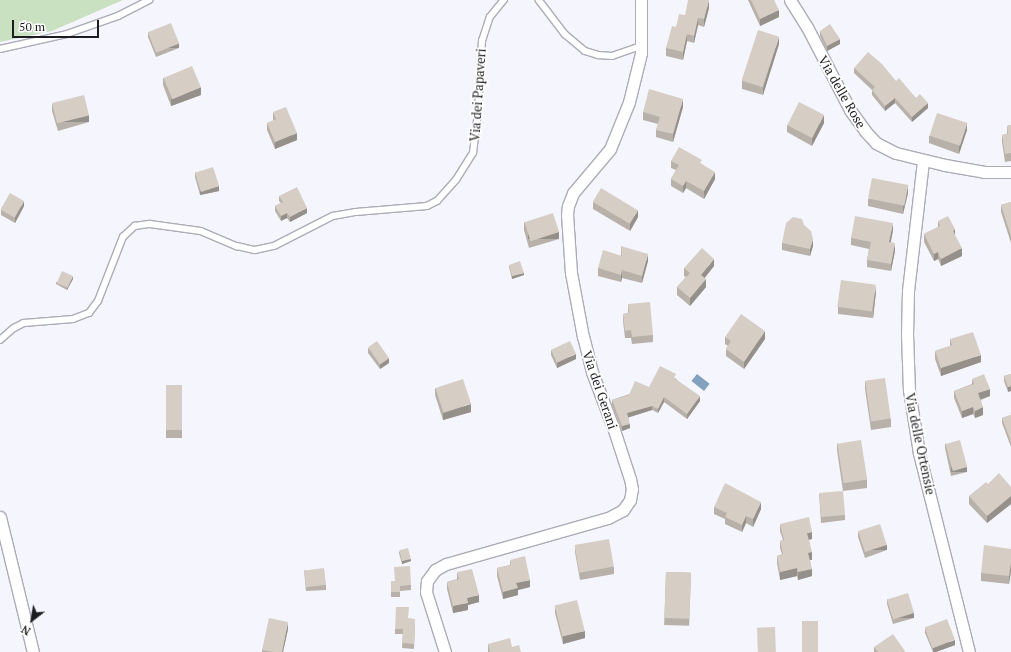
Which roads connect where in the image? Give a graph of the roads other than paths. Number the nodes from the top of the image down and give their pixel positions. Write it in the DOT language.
graph roads {
  1 [pos="150,0"];
  2 [pos="504,0"];
  3 [pos="539,0"];
  4 [pos="641,0"];
  5 [pos="790,0"];
  6 [pos="641,46"];
  7 [pos="0,49"];
  8 [pos="924,160"];
  9 [pos="1011,172"];
  10 [pos="0,340"];
  11 [pos="0,517"];
  12 [pos="33,652"];
  13 [pos="445,652"];
  14 [pos="969,652"];
  1 -- 7 [label="lane"];
  2 -- 10 [label="lane, Via dei Papaveri"];
  3 -- 6 [label="lane"];
  4 -- 6 [label="street, Via dei Gerani"];
  5 -- 8 [label="street, Via delle Rose"];
  6 -- 13 [label="street, Via dei Gerani"];
  8 -- 9 [label="street, Via delle Rose"];
  8 -- 14 [label="street, Via delle Ortensie"];
  11 -- 12 [label="street"];
}
